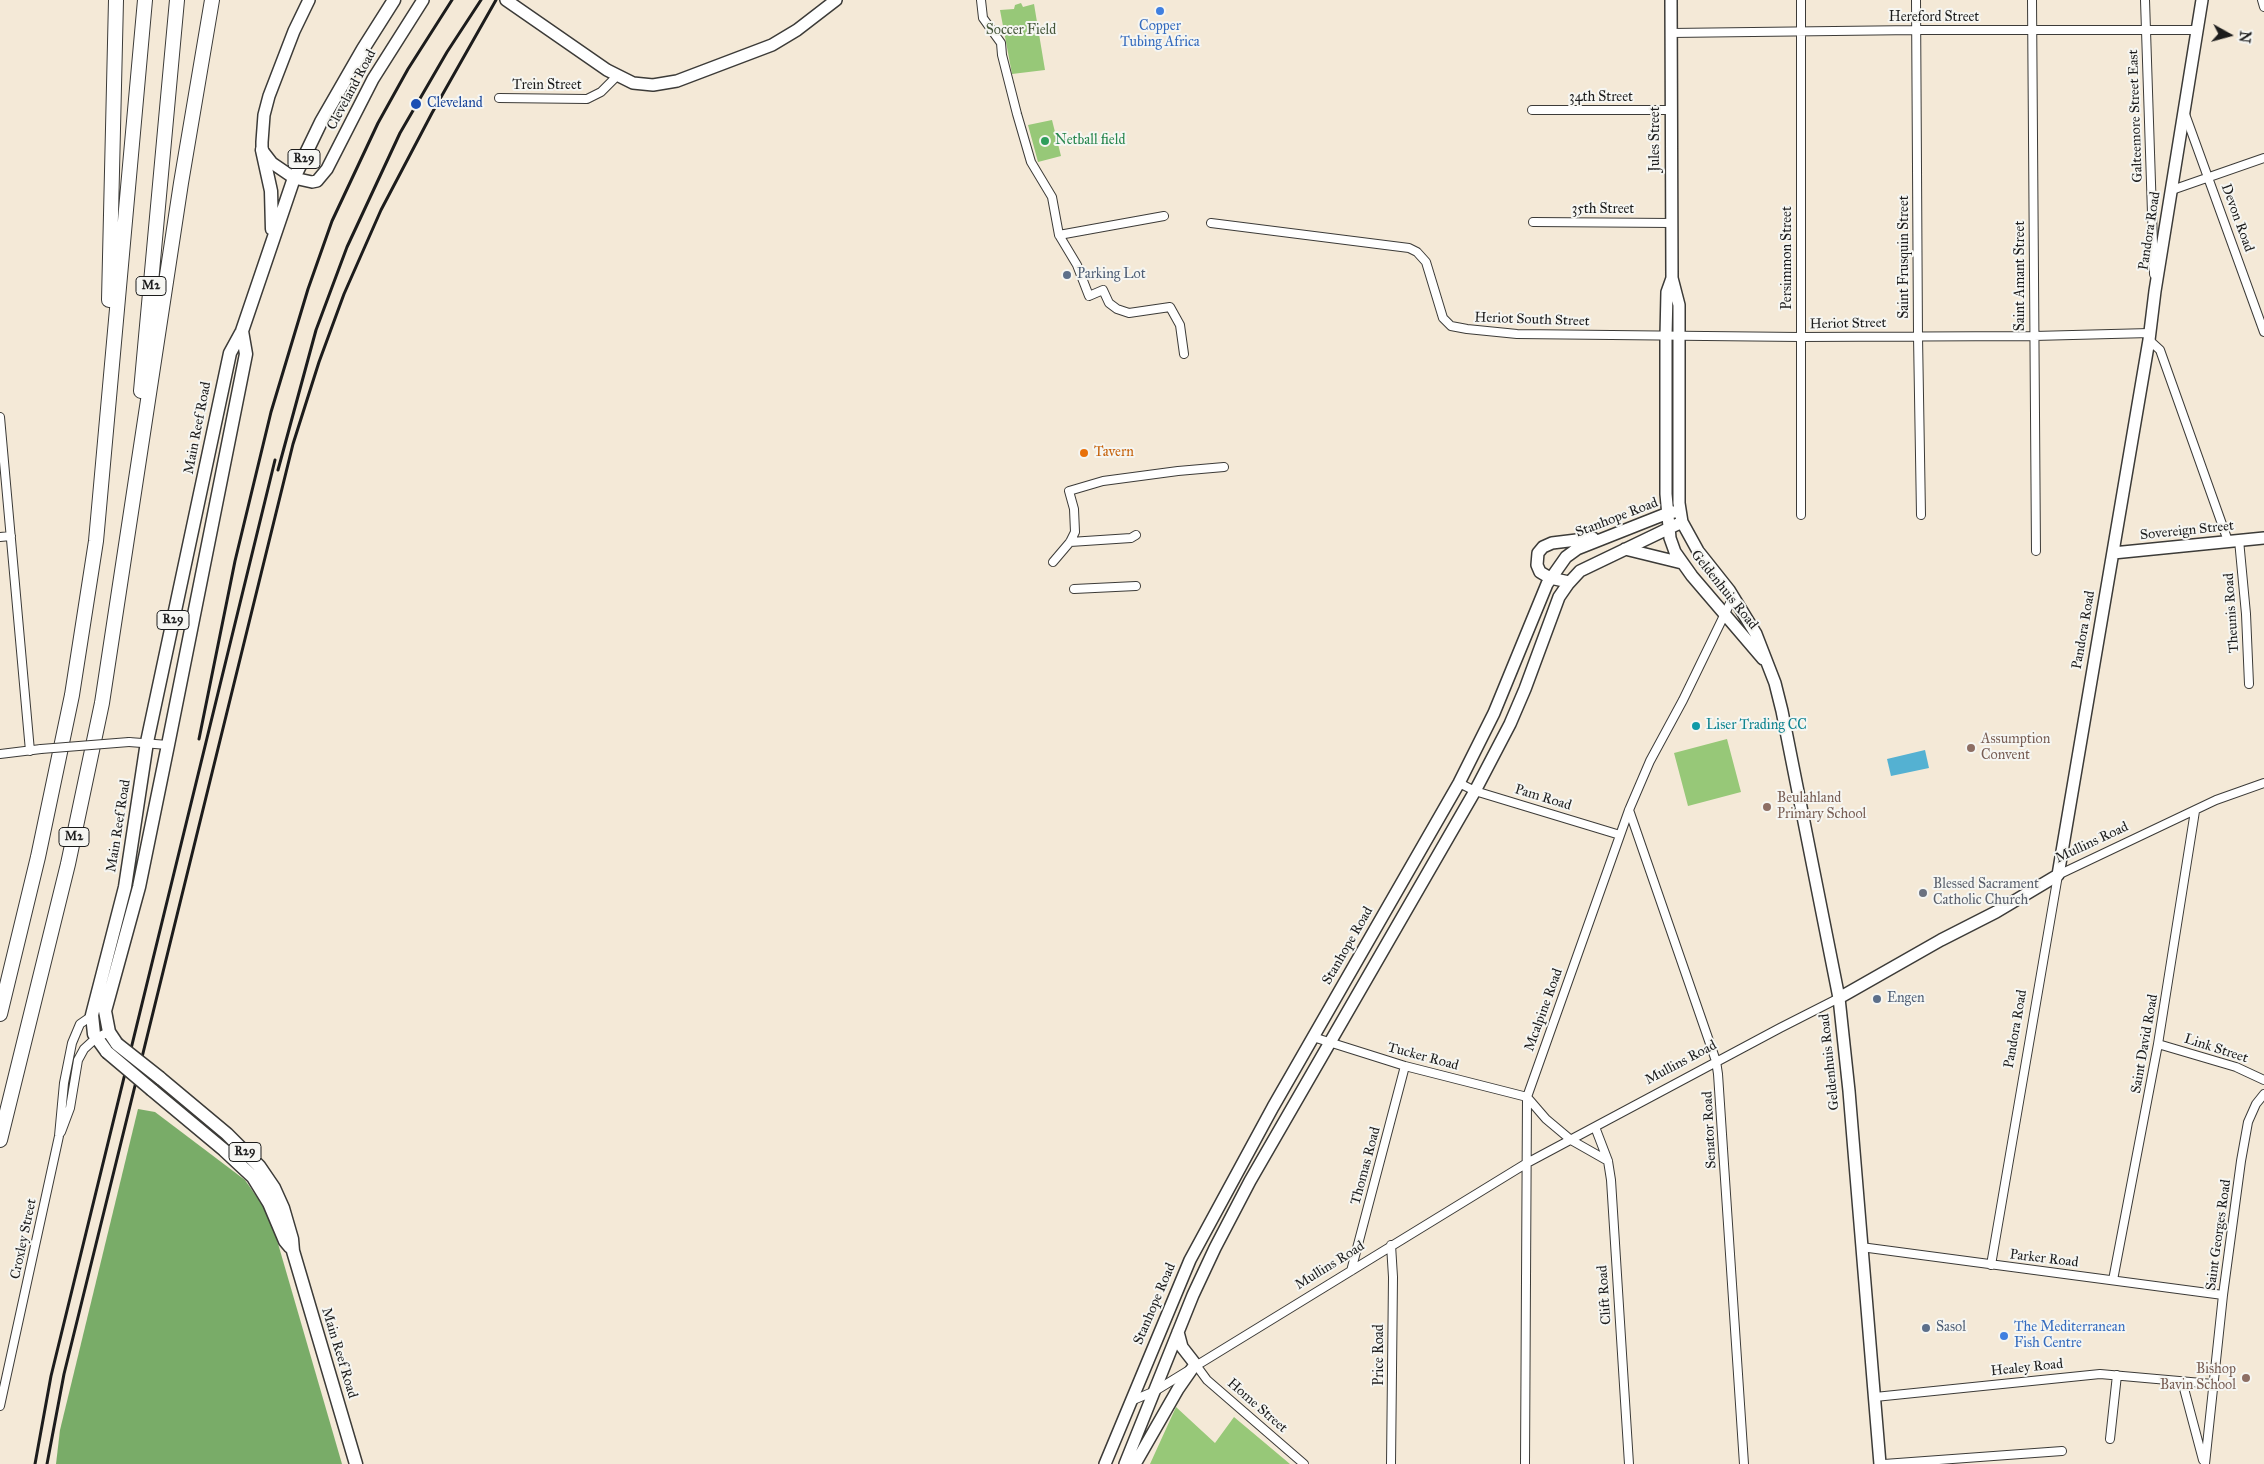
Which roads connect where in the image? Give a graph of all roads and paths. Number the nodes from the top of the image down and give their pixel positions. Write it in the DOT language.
graph roads {
  1 [pos="116,0"];
  2 [pos="145,0"];
  3 [pos="177,0"];
  4 [pos="212,0"];
  5 [pos="309,0"];
  6 [pos="394,0"];
  7 [pos="423,0"];
  8 [pos="507,0"];
  9 [pos="836,0"];
  10 [pos="981,0"];
  11 [pos="1671,0"];
  12 [pos="1801,0"];
  13 [pos="1916,0"];
  14 [pos="2032,0"];
  15 [pos="2146,0"];
  16 [pos="2202,0"];
  17 [pos="2262,0"];
  18 [pos="2264,7"];
  19 [pos="1916,30"];
  20 [pos="2146,30"];
  21 [pos="2197,30"];
  22 [pos="1801,31"];
  23 [pos="2032,32"];
  24 [pos="1671,33"];
  25 [pos="617,76"];
  26 [pos="499,98"];
  27 [pos="1532,110"];
  28 [pos="1671,110"];
  29 [pos="2184,112"];
  30 [pos="262,150"];
  31 [pos="2264,158"];
  32 [pos="2209,177"];
  33 [pos="294,178"];
  34 [pos="2172,190"];
  35 [pos="1164,216"];
  36 [pos="1533,222"];
  37 [pos="1672,223"];
  38 [pos="1211,224"];
  39 [pos="1059,235"];
  40 [pos="271,244"];
  41 [pos="1672,278"];
  42 [pos="2155,291"];
  43 [pos="242,331"];
  44 [pos="2264,332"];
  45 [pos="1666,336"];
  46 [pos="1679,336"];
  47 [pos="1918,336"];
  48 [pos="2034,336"];
  49 [pos="2149,336"];
  50 [pos="1800,337"];
  51 [pos="1184,354"];
  52 [pos="0,417"];
  53 [pos="104,456"];
  54 [pos="1224,467"];
  55 [pos="1668,513"];
  56 [pos="1921,515"];
  57 [pos="1681,516"];
  58 [pos="1801,516"];
  59 [pos="1669,529"];
  60 [pos="1136,535"];
  61 [pos="11,536"];
  62 [pos="1607,536"];
  63 [pos="0,537"];
  64 [pos="2264,538"];
  65 [pos="2233,541"];
  66 [pos="1070,542"];
  67 [pos="126,546"];
  68 [pos="1625,549"];
  69 [pos="2036,551"];
  70 [pos="2113,553"];
  71 [pos="1053,562"];
  72 [pos="1682,563"];
  73 [pos="1550,578"];
  74 [pos="1569,582"];
  75 [pos="1136,586"];
  76 [pos="1074,589"];
  77 [pos="1734,597"];
  78 [pos="1724,614"];
  79 [pos="1767,664"];
  80 [pos="2248,684"];
  81 [pos="1494,713"];
  82 [pos="1510,724"];
  83 [pos="147,742"];
  84 [pos="168,745"];
  85 [pos="30,751"];
  86 [pos="0,754"];
  87 [pos="1459,783"];
  88 [pos="2264,783"];
  89 [pos="1475,791"];
  90 [pos="1629,810"];
  91 [pos="2195,811"];
  92 [pos="1620,835"];
  93 [pos="2058,875"];
  94 [pos="125,916"];
  95 [pos="1351,971"];
  96 [pos="1366,980"];
  97 [pos="1839,998"];
  98 [pos="99,1013"];
  99 [pos="0,1014"];
  100 [pos="110,1032"];
  101 [pos="1313,1037"];
  102 [pos="96,1038"];
  103 [pos="1330,1042"];
  104 [pos="2158,1044"];
  105 [pos="1716,1061"];
  106 [pos="1405,1066"];
  107 [pos="2264,1080"];
  108 [pos="2264,1094"];
  109 [pos="1527,1097"];
  110 [pos="66,1108"];
  111 [pos="4,1124"];
  112 [pos="1595,1127"];
  113 [pos="0,1140"];
  114 [pos="1571,1140"];
  115 [pos="0,1146"];
  116 [pos="1608,1161"];
  117 [pos="1527,1163"];
  118 [pos="1391,1245"];
  119 [pos="1861,1247"];
  120 [pos="293,1251"];
  121 [pos="1991,1265"];
  122 [pos="1351,1271"];
  123 [pos="2113,1280"];
  124 [pos="2223,1295"];
  125 [pos="1178,1332"];
  126 [pos="1195,1366"];
  127 [pos="2117,1375"];
  128 [pos="2182,1381"];
  129 [pos="2213,1384"];
  130 [pos="1155,1391"];
  131 [pos="1875,1397"];
  132 [pos="1130,1402"];
  133 [pos="0,1406"];
  134 [pos="2110,1439"];
  135 [pos="2062,1451"];
  136 [pos="356,1464"];
  137 [pos="1105,1464"];
  138 [pos="1125,1464"];
  139 [pos="1135,1464"];
  140 [pos="1304,1464"];
  141 [pos="1391,1464"];
  142 [pos="1525,1464"];
  143 [pos="1629,1464"];
  144 [pos="1744,1464"];
  145 [pos="1880,1464"];
  146 [pos="1884,1464"];
  147 [pos="2205,1464"];
  1 -- 53 [label="highway"];
  2 -- 53 [label="highway, M2"];
  3 -- 67 [label="highway, M2"];
  4 -- 67 [label="highway"];
  5 -- 30 [label="main road"];
  6 -- 33 [label="main road, Main Reef Road / R29"];
  7 -- 33 [label="main road, Cleveland Road"];
  8 -- 25 [label="main road"];
  9 -- 25 [label="main road"];
  10 -- 39 [label="street"];
  11 -- 24 [label="main road, Jules Street"];
  12 -- 22 [label="street, Persimmon Street"];
  13 -- 19 [label="street, Saint Frusquin Street"];
  14 -- 23 [label="street, Saint Amant Street"];
  15 -- 20 [label="street, Galteemore Street East"];
  16 -- 21 [label="main road, Pandora Road"];
  17 -- 18 [label="street"];
  19 -- 22 [label="street, Hereford Street"];
  19 -- 23 [label="street, Hereford Street"];
  19 -- 47 [label="street, Saint Frusquin Street"];
  20 -- 21 [label="street, Hereford Street"];
  20 -- 23 [label="street, Hereford Street"];
  20 -- 42 [label="street, Galteemore Street East"];
  21 -- 29 [label="main road, Pandora Road"];
  22 -- 24 [label="street, Hereford Street"];
  22 -- 50 [label="street, Persimmon Street"];
  23 -- 48 [label="street, Saint Amant Street"];
  24 -- 28 [label="main road, Jules Street"];
  25 -- 26 [label="street, Trein Street"];
  27 -- 28 [label="street, 34th Street"];
  28 -- 37 [label="main road, Jules Street"];
  29 -- 32 [label="street, Devon Road"];
  29 -- 34 [label="main road, Pandora Road"];
  30 -- 33 [label="main road"];
  30 -- 40 [label="main road"];
  31 -- 32 [label="street"];
  32 -- 34 [label="street"];
  32 -- 44 [label="street, Devon Road"];
  33 -- 40 [label="main road, Main Reef Road / R29"];
  34 -- 42 [label="main road, Pandora Road"];
  35 -- 39 [label="street"];
  36 -- 37 [label="street, 35th Street"];
  37 -- 41 [label="main road, Jules Street"];
  38 -- 45 [label="street, Heriot South Street"];
  39 -- 51 [label="street"];
  40 -- 43 [label="main road, Main Reef Road / R29"];
  41 -- 45 [label="main road, Jules Street"];
  41 -- 46 [label="main road, Jules Street"];
  42 -- 49 [label="main road, Pandora Road"];
  43 -- 83 [label="main road, Main Reef Road / R29"];
  43 -- 84 [label="main road, Main Reef Road / R29"];
  45 -- 46 [label="street, Heriot Street"];
  45 -- 55 [label="main road, Jules Street"];
  46 -- 50 [label="street, Heriot Street"];
  46 -- 57 [label="main road, Jules Street"];
  47 -- 48 [label="street, Heriot Street"];
  47 -- 50 [label="street, Heriot Street"];
  47 -- 56 [label="street, Saint Frusquin Street"];
  48 -- 49 [label="street, Heriot Street"];
  48 -- 69 [label="street, Saint Amant Street"];
  49 -- 65 [label="street, Theunis Road"];
  49 -- 70 [label="main road, Pandora Road"];
  50 -- 58 [label="street, Persimmon Street"];
  52 -- 61 [label="street"];
  53 -- 99 [label="highway, M2"];
  54 -- 66 [label="street"];
  55 -- 57 [label="main road, Stanhope Road"];
  55 -- 59 [label="main road, Jules Street"];
  55 -- 62 [label="main road, Stanhope Road"];
  57 -- 59 [label="main road, Stanhope Road"];
  57 -- 77 [label="main road, Geldenhuis Road"];
  59 -- 68 [label="main road, Stanhope Road"];
  59 -- 72 [label="main road, Geldenhuis Road"];
  60 -- 66 [label="street"];
  61 -- 63 [label="street"];
  61 -- 85 [label="street"];
  62 -- 73 [label="main road, Stanhope Road"];
  62 -- 73 [label="main road"];
  64 -- 65 [label="main road, Sovereign Street"];
  65 -- 70 [label="main road, Sovereign Street"];
  65 -- 80 [label="street, Theunis Road"];
  66 -- 71 [label="street"];
  67 -- 111 [label="highway, M2"];
  68 -- 72 [label="main road"];
  68 -- 74 [label="main road, Stanhope Road"];
  70 -- 93 [label="main road, Pandora Road"];
  72 -- 78 [label="main road, Geldenhuis Road"];
  73 -- 74 [label="main road"];
  73 -- 81 [label="main road, Stanhope Road"];
  74 -- 82 [label="main road, Stanhope Road"];
  75 -- 76 [label="street"];
  77 -- 78 [label="street, Mcalpine Road"];
  77 -- 79 [label="main road, Geldenhuis Road"];
  78 -- 79 [label="main road, Geldenhuis Road"];
  78 -- 90 [label="street, Mcalpine Road"];
  79 -- 97 [label="main road, Geldenhuis Road"];
  81 -- 82 [label="main road"];
  81 -- 87 [label="main road, Stanhope Road"];
  82 -- 89 [label="main road, Stanhope Road"];
  83 -- 84 [label="street"];
  83 -- 85 [label="street, bridge"];
  83 -- 94 [label="main road, Main Reef Road / R29"];
  84 -- 94 [label="main road, Main Reef Road / R29"];
  85 -- 86 [label="street"];
  87 -- 89 [label="street, Pam Road"];
  87 -- 95 [label="main road, Stanhope Road"];
  88 -- 91 [label="street, Mullins Road"];
  89 -- 92 [label="street, Pam Road"];
  89 -- 96 [label="main road, Stanhope Road"];
  90 -- 92 [label="street, Mcalpine Road"];
  90 -- 105 [label="street, Senator Road"];
  91 -- 93 [label="street, Mullins Road"];
  91 -- 104 [label="street, Saint David Road"];
  92 -- 109 [label="street, Mcalpine Road"];
  93 -- 97 [label="main road, Mullins Road"];
  93 -- 121 [label="street, Pandora Road"];
  94 -- 98 [label="main road, Main Reef Road / R29"];
  95 -- 96 [label="main road"];
  95 -- 101 [label="main road, Stanhope Road"];
  96 -- 103 [label="main road, Stanhope Road"];
  97 -- 105 [label="street, Mullins Road"];
  97 -- 119 [label="main road, Geldenhuis Road"];
  98 -- 100 [label="main road, Main Reef Road / R29"];
  98 -- 102 [label="main road, Main Reef Road / R29"];
  98 -- 110 [label="street, Croxley Street"];
  100 -- 102 [label="street, Croxley Street"];
  100 -- 120 [label="main road, Main Reef Road / R29, bridge"];
  101 -- 103 [label="street, Tucker Road"];
  101 -- 132 [label="main road, Stanhope Road"];
  102 -- 110 [label="street, Croxley Street"];
  102 -- 120 [label="main road, Main Reef Road / R29, bridge"];
  103 -- 106 [label="street, Tucker Road"];
  103 -- 125 [label="main road, Stanhope Road"];
  104 -- 107 [label="street, Link Street"];
  104 -- 123 [label="street, Saint David Road"];
  105 -- 112 [label="street, Mullins Road"];
  105 -- 144 [label="street, Senator Road"];
  106 -- 109 [label="street, Tucker Road"];
  106 -- 122 [label="street, Thomas Road"];
  108 -- 124 [label="street, Saint Georges Road"];
  109 -- 114 [label="street"];
  109 -- 117 [label="street, Mcalpine Road"];
  110 -- 133 [label="street, Croxley Street"];
  111 -- 113 [label="highway, M2"];
  111 -- 115 [label="highway"];
  112 -- 114 [label="street, Mullins Road"];
  112 -- 116 [label="street, Clift Road"];
  114 -- 116 [label="street"];
  114 -- 117 [label="street, Mullins Road"];
  116 -- 143 [label="street, Clift Road"];
  117 -- 118 [label="street, Mullins Road"];
  117 -- 142 [label="street, Mcalpine Road"];
  118 -- 122 [label="street, Mullins Road"];
  118 -- 141 [label="street, Price Road"];
  119 -- 121 [label="street, Parker Road"];
  119 -- 131 [label="main road, Geldenhuis Road"];
  120 -- 136 [label="main road, Main Reef Road / R29"];
  121 -- 123 [label="street, Parker Road"];
  122 -- 126 [label="street, Mullins Road"];
  123 -- 124 [label="street, Parker Road"];
  124 -- 129 [label="street, Saint Georges Road"];
  125 -- 126 [label="main road"];
  125 -- 130 [label="main road, Stanhope Road"];
  126 -- 130 [label="street, Mullins Road"];
  126 -- 139 [label="main road"];
  126 -- 140 [label="street, Home Street"];
  127 -- 128 [label="street, Healey Road"];
  127 -- 131 [label="street, Healey Road"];
  127 -- 134 [label="street"];
  128 -- 129 [label="street, Healey Road"];
  128 -- 147 [label="street"];
  129 -- 147 [label="street"];
  130 -- 132 [label="street, Mullins Road"];
  130 -- 138 [label="main road, Stanhope Road"];
  131 -- 145 [label="main road, Geldenhuis Road"];
  132 -- 137 [label="main road, Stanhope Road"];
  135 -- 146 [label="street"];
}
